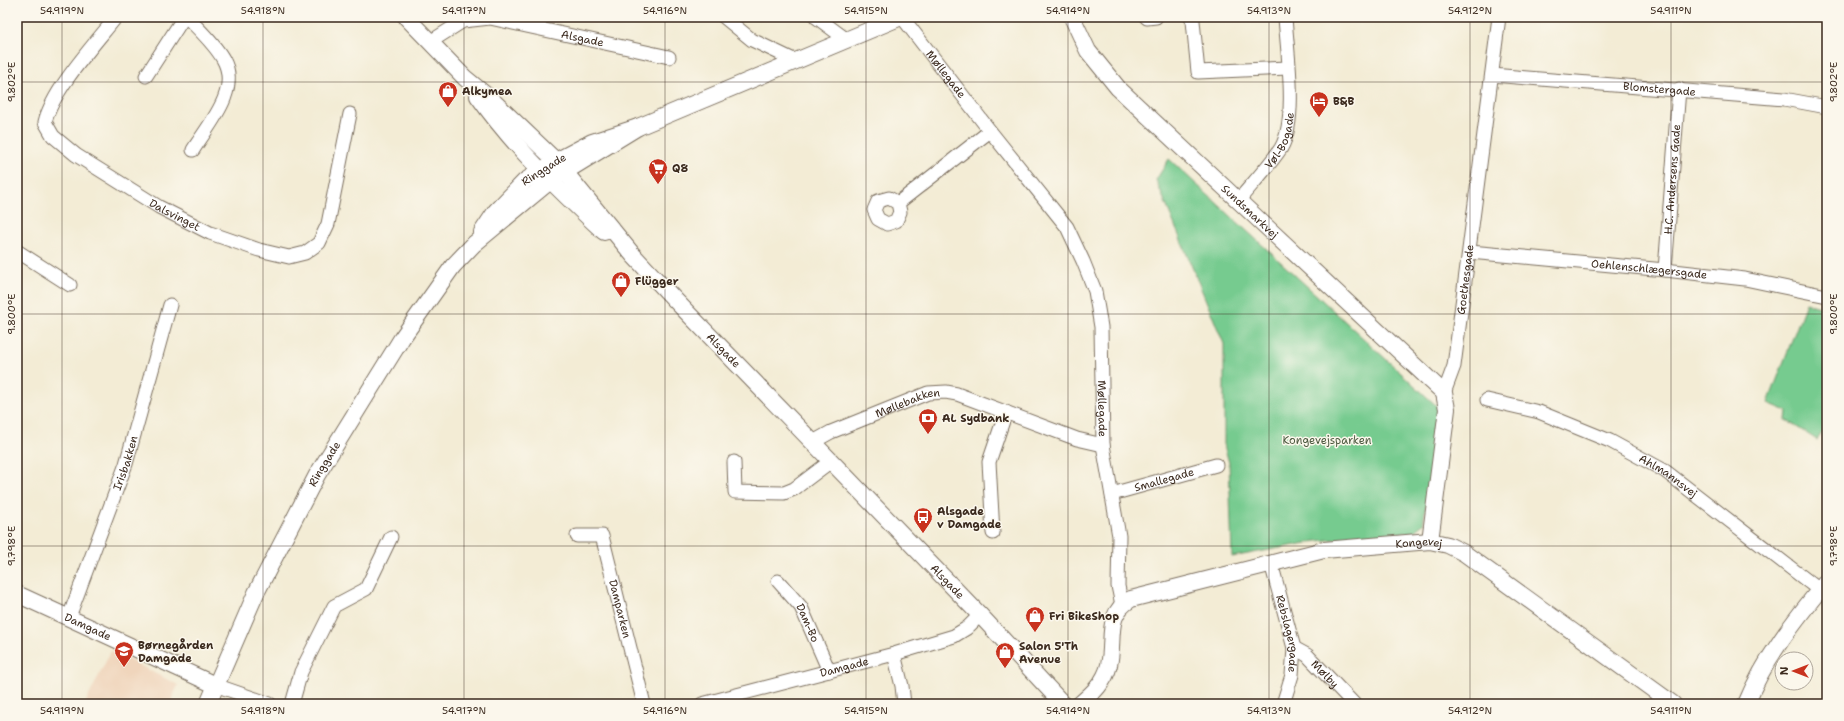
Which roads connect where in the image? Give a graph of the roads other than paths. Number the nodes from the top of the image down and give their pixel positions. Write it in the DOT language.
graph roads {
  1 [pos="116,17"];
  2 [pos="186,17"];
  3 [pos="406,17"];
  4 [pos="724,17"];
  5 [pos="816,17"];
  6 [pos="902,17"];
  7 [pos="1072,17"];
  8 [pos="1146,17"];
  9 [pos="1156,17"];
  10 [pos="1191,17"];
  11 [pos="1285,17"];
  12 [pos="1499,17"];
  13 [pos="846,40"];
  14 [pos="430,42"];
  15 [pos="669,57"];
  16 [pos="796,60"];
  17 [pos="1288,68"];
  18 [pos="1492,75"];
  19 [pos="146,76"];
  20 [pos="466,78"];
  21 [pos="1679,89"];
  22 [pos="1827,107"];
  23 [pos="350,114"];
  24 [pos="990,131"];
  25 [pos="193,150"];
  26 [pos="561,166"];
  27 [pos="545,176"];
  28 [pos="1238,201"];
  29 [pos="898,203"];
  30 [pos="17,251"];
  31 [pos="1470,252"];
  32 [pos="633,255"];
  33 [pos="1665,270"];
  34 [pos="70,285"];
  35 [pos="1827,296"];
  36 [pos="170,305"];
  37 [pos="1444,393"];
  38 [pos="1487,400"];
  39 [pos="1006,412"];
  40 [pos="812,442"];
  41 [pos="1103,445"];
  42 [pos="831,461"];
  43 [pos="734,462"];
  44 [pos="1216,465"];
  45 [pos="1112,494"];
  46 [pos="992,534"];
  47 [pos="391,536"];
  48 [pos="578,536"];
  49 [pos="1430,541"];
  50 [pos="1271,563"];
  51 [pos="778,581"];
  52 [pos="1824,589"];
  53 [pos="17,594"];
  54 [pos="1122,605"];
  55 [pos="980,615"];
  56 [pos="68,617"];
  57 [pos="1294,648"];
  58 [pos="894,654"];
  59 [pos="829,671"];
  60 [pos="215,684"];
  61 [pos="208,704"];
  62 [pos="270,704"];
  63 [pos="292,704"];
  64 [pos="644,704"];
  65 [pos="702,704"];
  66 [pos="904,704"];
  67 [pos="1063,704"];
  68 [pos="1080,704"];
  69 [pos="1283,704"];
  70 [pos="1354,704"];
  71 [pos="1673,704"];
  72 [pos="1746,704"];
  1 -- 23 [label="street, Dalsvinget"];
  2 -- 19 [label="street"];
  2 -- 25 [label="street"];
  3 -- 14 [label="street, Alsgade"];
  4 -- 16 [label="street"];
  5 -- 13 [label="street"];
  6 -- 13 [label="street, Ringgade"];
  6 -- 24 [label="street, Møllegade"];
  7 -- 28 [label="street, Sundsmarkvej"];
  8 -- 9 [label="street"];
  10 -- 17 [label="street"];
  11 -- 17 [label="street, Vøl-Bogade"];
  12 -- 18 [label="street, Goethesgade"];
  13 -- 16 [label="street, Ringgade"];
  14 -- 15 [label="street, Alsgade"];
  14 -- 20 [label="street, Alsgade"];
  16 -- 26 [label="street, Ringgade"];
  17 -- 28 [label="street, Vøl-Bogade"];
  18 -- 21 [label="street, Blomstergade"];
  18 -- 31 [label="street, Goethesgade"];
  20 -- 26 [label="street, Alsgade"];
  20 -- 27 [label="street, Alsgade"];
  21 -- 22 [label="street, Blomstergade"];
  21 -- 33 [label="street, H.C. Andersens Gade"];
  24 -- 29 [label="street"];
  24 -- 41 [label="street, Møllegade"];
  26 -- 27 [label="street, Ringgade"];
  26 -- 32 [label="street, Alsgade"];
  27 -- 32 [label="street, Alsgade"];
  27 -- 60 [label="street, Ringgade"];
  28 -- 37 [label="street, Sundsmarkvej"];
  30 -- 34 [label="street"];
  31 -- 33 [label="street, Oehlenschlægersgade"];
  31 -- 37 [label="street, Goethesgade"];
  32 -- 40 [label="street, Alsgade"];
  33 -- 35 [label="street, Oehlenschlægersgade"];
  36 -- 56 [label="street, Irisbakken"];
  37 -- 49 [label="street, Goethesgade"];
  38 -- 52 [label="street, Ahlmannsvej"];
  39 -- 40 [label="street, Møllebakken"];
  39 -- 41 [label="street, Møllebakken"];
  39 -- 46 [label="street"];
  40 -- 42 [label="street, Alsgade"];
  41 -- 45 [label="street, Møllegade"];
  42 -- 43 [label="street"];
  42 -- 55 [label="street, Alsgade"];
  44 -- 45 [label="street, Smallegade"];
  45 -- 54 [label="street, Møllegade"];
  47 -- 63 [label="street"];
  48 -- 64 [label="street, Damparken"];
  49 -- 50 [label="street, Kongevej"];
  49 -- 71 [label="street, Kongevej"];
  50 -- 54 [label="street, Kongevej"];
  50 -- 57 [label="street, Rebslagergade"];
  51 -- 59 [label="street, Dam-Bo"];
  52 -- 72 [label="street"];
  53 -- 56 [label="street, Damgade"];
  54 -- 68 [label="street"];
  55 -- 58 [label="street, Damgade"];
  55 -- 67 [label="street, Alsgade"];
  56 -- 60 [label="street, Damgade"];
  57 -- 69 [label="street, Rebslagergade"];
  57 -- 70 [label="street, Mølby"];
  58 -- 59 [label="street, Damgade"];
  58 -- 66 [label="street"];
  59 -- 65 [label="street, Damgade"];
  60 -- 61 [label="street, Ringgade"];
  60 -- 62 [label="street, Damgade"];
}
